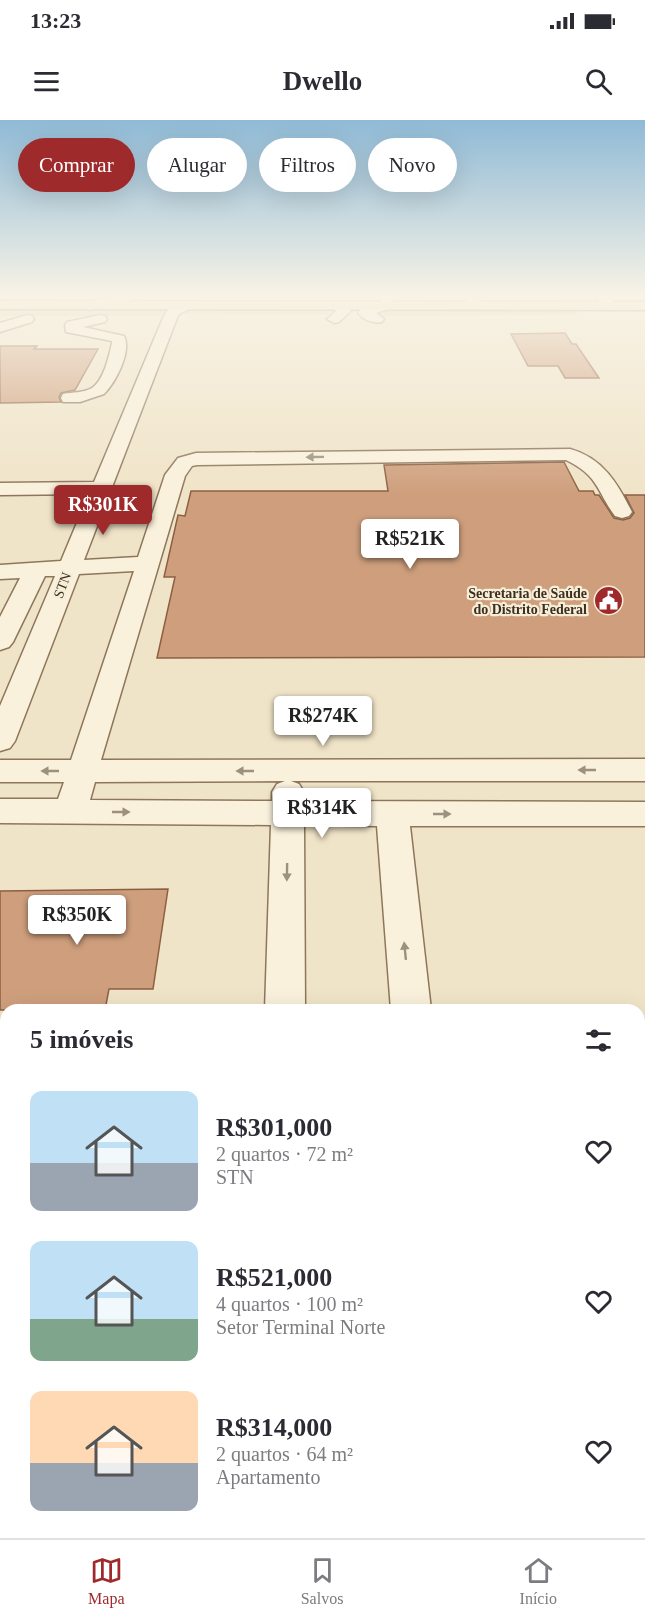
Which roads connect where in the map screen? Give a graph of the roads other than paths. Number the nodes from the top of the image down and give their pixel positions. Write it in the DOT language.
graph roads {
  1 [pos="113,362"];
  2 [pos="152,362"];
  3 [pos="69,398"];
  4 [pos="101,488"];
  5 [pos="0,489"];
  6 [pos="622,512"];
  7 [pos="148,563"];
  8 [pos="68,568"];
  9 [pos="36,570"];
  10 [pos="0,572"];
  11 [pos="40,641"];
  12 [pos="0,642"];
  13 [pos="0,741"];
  14 [pos="645,770"];
  15 [pos="0,771"];
  16 [pos="84,771"];
  17 [pos="289,771"];
  18 [pos="0,811"];
  19 [pos="70,812"];
  20 [pos="287,813"];
  21 [pos="392,814"];
  22 [pos="643,814"];
  23 [pos="285,1004"];
  24 [pos="410,1004"];
  1 -- 3 [label="street"];
  2 -- 4 [label="street, STN"];
  4 -- 5 [label="street"];
  4 -- 8 [label="street, STN"];
  6 -- 7 [label="street, one-way"];
  7 -- 8 [label="street"];
  7 -- 16 [label="street"];
  8 -- 9 [label="street"];
  8 -- 11 [label="street, STN"];
  9 -- 10 [label="street"];
  9 -- 12 [label="street"];
  11 -- 12 [label="street"];
  11 -- 13 [label="street, STN"];
  14 -- 17 [label="street, one-way"];
  16 -- 15 [label="street, one-way"];
  17 -- 16 [label="street, one-way"];
  16 -- 19 [label="street"];
  17 -- 20 [label="street"];
  18 -- 19 [label="street"];
  19 -- 20 [label="street, one-way"];
  20 -- 21 [label="street"];
  20 -- 23 [label="street, one-way"];
  21 -- 22 [label="street, one-way"];
  24 -- 21 [label="street, one-way"];
}
